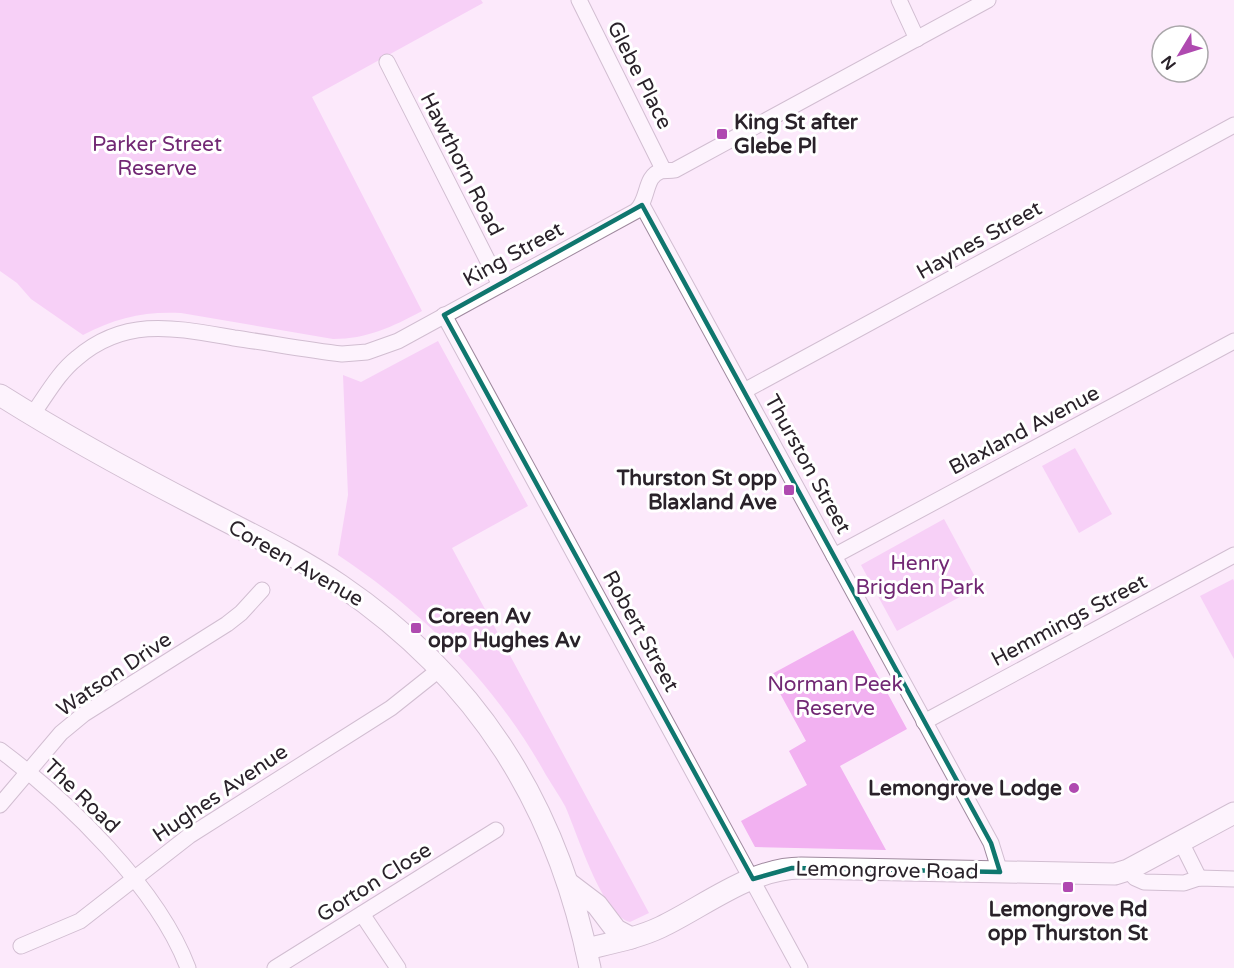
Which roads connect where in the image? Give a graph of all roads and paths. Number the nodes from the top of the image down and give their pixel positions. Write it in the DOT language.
graph roads {
  1 [pos="579,0"];
  2 [pos="899,0"];
  3 [pos="988,0"];
  4 [pos="917,39"];
  5 [pos="387,62"];
  6 [pos="1234,124"];
  7 [pos="663,170"];
  8 [pos="642,205"];
  9 [pos="500,285"];
  10 [pos="444,315"];
  11 [pos="1234,341"];
  12 [pos="744,391"];
  13 [pos="0,395"];
  14 [pos="32,415"];
  15 [pos="1234,555"];
  16 [pos="834,556"];
  17 [pos="262,590"];
  18 [pos="440,669"];
  19 [pos="924,722"];
  20 [pos="0,750"];
  21 [pos="28,772"];
  22 [pos="0,805"];
  23 [pos="1234,813"];
  24 [pos="496,830"];
  25 [pos="1180,842"];
  26 [pos="1128,870"];
  27 [pos="1000,872"];
  28 [pos="1199,878"];
  29 [pos="133,879"];
  30 [pos="753,879"];
  31 [pos="1234,879"];
  32 [pos="568,883"];
  33 [pos="362,914"];
  34 [pos="631,938"];
  35 [pos="21,946"];
  36 [pos="588,959"];
  37 [pos="188,968"];
  38 [pos="274,968"];
  39 [pos="398,968"];
  40 [pos="800,968"];
  1 -- 7 [label="street, Glebe Place"];
  2 -- 4 [label="street"];
  3 -- 4 [label="street"];
  4 -- 7 [label="street"];
  5 -- 9 [label="street, Hawthorn Road"];
  6 -- 12 [label="street, Haynes Street"];
  7 -- 8 [label="street"];
  8 -- 9 [label="street, King Street"];
  8 -- 12 [label="street, Thurston Street"];
  9 -- 10 [label="street, King Street"];
  10 -- 14 [label="street, King Street"];
  10 -- 30 [label="street, Robert Street"];
  11 -- 16 [label="street, Blaxland Avenue"];
  12 -- 16 [label="street, Thurston Street"];
  13 -- 14 [label="street, Coreen Avenue"];
  14 -- 18 [label="street, Coreen Avenue"];
  15 -- 19 [label="street, Hemmings Street"];
  16 -- 19 [label="street, Thurston Street"];
  17 -- 21 [label="street, Watson Drive"];
  18 -- 29 [label="street, Hughes Avenue"];
  18 -- 32 [label="street, Coreen Avenue"];
  19 -- 27 [label="street, Thurston Street"];
  20 -- 21 [label="street, The Road"];
  21 -- 22 [label="street, Watson Drive"];
  21 -- 29 [label="street, The Road"];
  23 -- 25 [label="street"];
  24 -- 33 [label="street, Gorton Close"];
  25 -- 26 [label="street"];
  25 -- 28 [label="street"];
  26 -- 27 [label="street, Lemongrove Road"];
  26 -- 28 [label="street"];
  27 -- 30 [label="street, Lemongrove Road"];
  28 -- 31 [label="street"];
  29 -- 35 [label="street, Hughes Avenue"];
  29 -- 37 [label="street, The Road"];
  30 -- 34 [label="street, Lemongrove Road"];
  30 -- 40 [label="street, Robert Street"];
  32 -- 34 [label="street"];
  32 -- 36 [label="street, Coreen Avenue"];
  33 -- 38 [label="street, Gorton Close"];
  33 -- 39 [label="street"];
  34 -- 36 [label="street, Lemongrove Road"];
}
